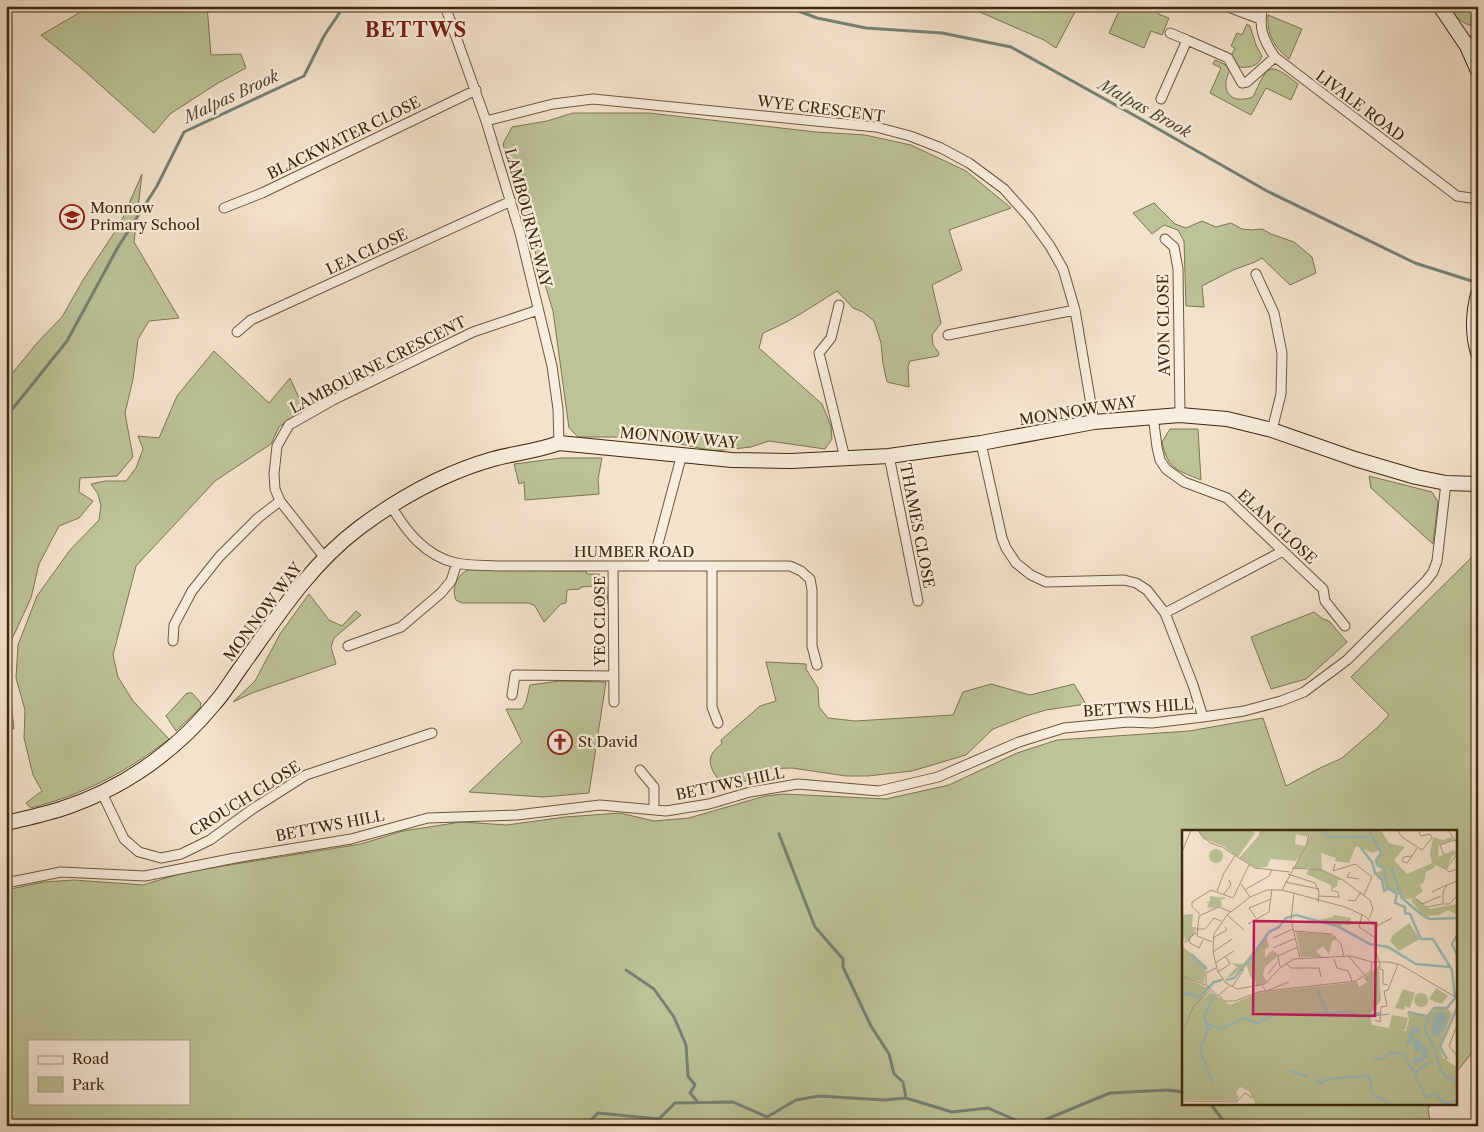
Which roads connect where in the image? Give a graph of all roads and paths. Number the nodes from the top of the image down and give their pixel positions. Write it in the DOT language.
graph roads {
  1 [pos="445,6"];
  2 [pos="1226,6"];
  3 [pos="1263,6"];
  4 [pos="1440,6"];
  5 [pos="1260,19"];
  6 [pos="1170,33"];
  7 [pos="1187,40"];
  8 [pos="1473,42"];
  9 [pos="1275,58"];
  10 [pos="1478,71"];
  11 [pos="476,90"];
  12 [pos="1161,99"];
  13 [pos="486,121"];
  14 [pos="1478,199"];
  15 [pos="511,201"];
  16 [pos="224,208"];
  17 [pos="1165,239"];
  18 [pos="1256,274"];
  19 [pos="1477,298"];
  20 [pos="839,306"];
  21 [pos="538,310"];
  22 [pos="1075,310"];
  23 [pos="237,332"];
  24 [pos="948,335"];
  25 [pos="1478,353"];
  26 [pos="1180,415"];
  27 [pos="1153,416"];
  28 [pos="1094,422"];
  29 [pos="1272,430"];
  30 [pos="559,443"];
  31 [pos="981,443"];
  32 [pos="682,454"];
  33 [pos="889,456"];
  34 [pos="845,458"];
  35 [pos="1446,483"];
  36 [pos="1478,484"];
  37 [pos="280,501"];
  38 [pos="391,506"];
  39 [pos="1283,551"];
  40 [pos="325,558"];
  41 [pos="457,563"];
  42 [pos="613,566"];
  43 [pos="652,566"];
  44 [pos="712,567"];
  45 [pos="918,602"];
  46 [pos="1164,613"];
  47 [pos="1346,626"];
  48 [pos="173,641"];
  49 [pos="348,646"];
  50 [pos="817,665"];
  51 [pos="614,676"];
  52 [pos="512,695"];
  53 [pos="614,702"];
  54 [pos="1203,718"];
  55 [pos="718,724"];
  56 [pos="432,734"];
  57 [pos="640,770"];
  58 [pos="102,793"];
  59 [pos="654,810"];
  60 [pos="6,823"];
  61 [pos="6,883"];
  1 -- 11 [label="street, LAMBOURNE WAY"];
  2 -- 5 [label="street"];
  3 -- 5 [label="street, LIVALE ROAD"];
  4 -- 8 [label="street"];
  5 -- 9 [label="street, LIVALE ROAD"];
  6 -- 7 [label="street"];
  7 -- 9 [label="street"];
  7 -- 12 [label="street"];
  8 -- 10 [label="street"];
  9 -- 14 [label="street, LIVALE ROAD"];
  11 -- 13 [label="street, LAMBOURNE WAY"];
  11 -- 16 [label="street, BLACKWATER CLOSE"];
  13 -- 15 [label="street, LAMBOURNE WAY"];
  13 -- 22 [label="street, WYE CRESCENT"];
  15 -- 21 [label="street, LAMBOURNE WAY"];
  15 -- 23 [label="street, LEA CLOSE"];
  17 -- 26 [label="street, AVON CLOSE"];
  18 -- 29 [label="street"];
  19 -- 25 [label="street"];
  20 -- 34 [label="street"];
  21 -- 30 [label="street, LAMBOURNE WAY"];
  21 -- 37 [label="street, LAMBOURNE CRESCENT"];
  22 -- 24 [label="street"];
  22 -- 28 [label="street, WYE CRESCENT"];
  26 -- 27 [label="street, MONNOW WAY"];
  26 -- 29 [label="street, MONNOW WAY"];
  27 -- 28 [label="street, MONNOW WAY"];
  27 -- 39 [label="street, ELAN CLOSE"];
  28 -- 31 [label="street, MONNOW WAY"];
  29 -- 35 [label="street, MONNOW WAY"];
  30 -- 32 [label="street, MONNOW WAY"];
  30 -- 38 [label="street, MONNOW WAY"];
  31 -- 33 [label="street, MONNOW WAY"];
  31 -- 46 [label="street"];
  32 -- 34 [label="street, MONNOW WAY"];
  32 -- 43 [label="street"];
  33 -- 34 [label="street, MONNOW WAY"];
  33 -- 45 [label="street, THAMES CLOSE"];
  35 -- 36 [label="street, MONNOW WAY"];
  35 -- 54 [label="street, BETTWS HILL"];
  37 -- 40 [label="street, LAMBOURNE CRESCENT"];
  37 -- 48 [label="street"];
  38 -- 40 [label="street, MONNOW WAY"];
  38 -- 41 [label="street, HUMBER ROAD"];
  39 -- 46 [label="street"];
  39 -- 47 [label="street, ELAN CLOSE"];
  40 -- 58 [label="street, MONNOW WAY"];
  41 -- 42 [label="street, HUMBER ROAD"];
  41 -- 49 [label="street"];
  42 -- 43 [label="street, HUMBER ROAD"];
  42 -- 51 [label="street, YEO CLOSE"];
  43 -- 44 [label="street, HUMBER ROAD"];
  44 -- 50 [label="street, HUMBER ROAD"];
  44 -- 55 [label="street"];
  46 -- 54 [label="street"];
  51 -- 52 [label="street, YEO CLOSE"];
  51 -- 53 [label="street, YEO CLOSE"];
  54 -- 59 [label="street, BETTWS HILL"];
  56 -- 58 [label="street, CROUCH CLOSE"];
  57 -- 59 [label="street"];
  58 -- 60 [label="street, MONNOW WAY"];
  59 -- 61 [label="street, BETTWS HILL"];
}
